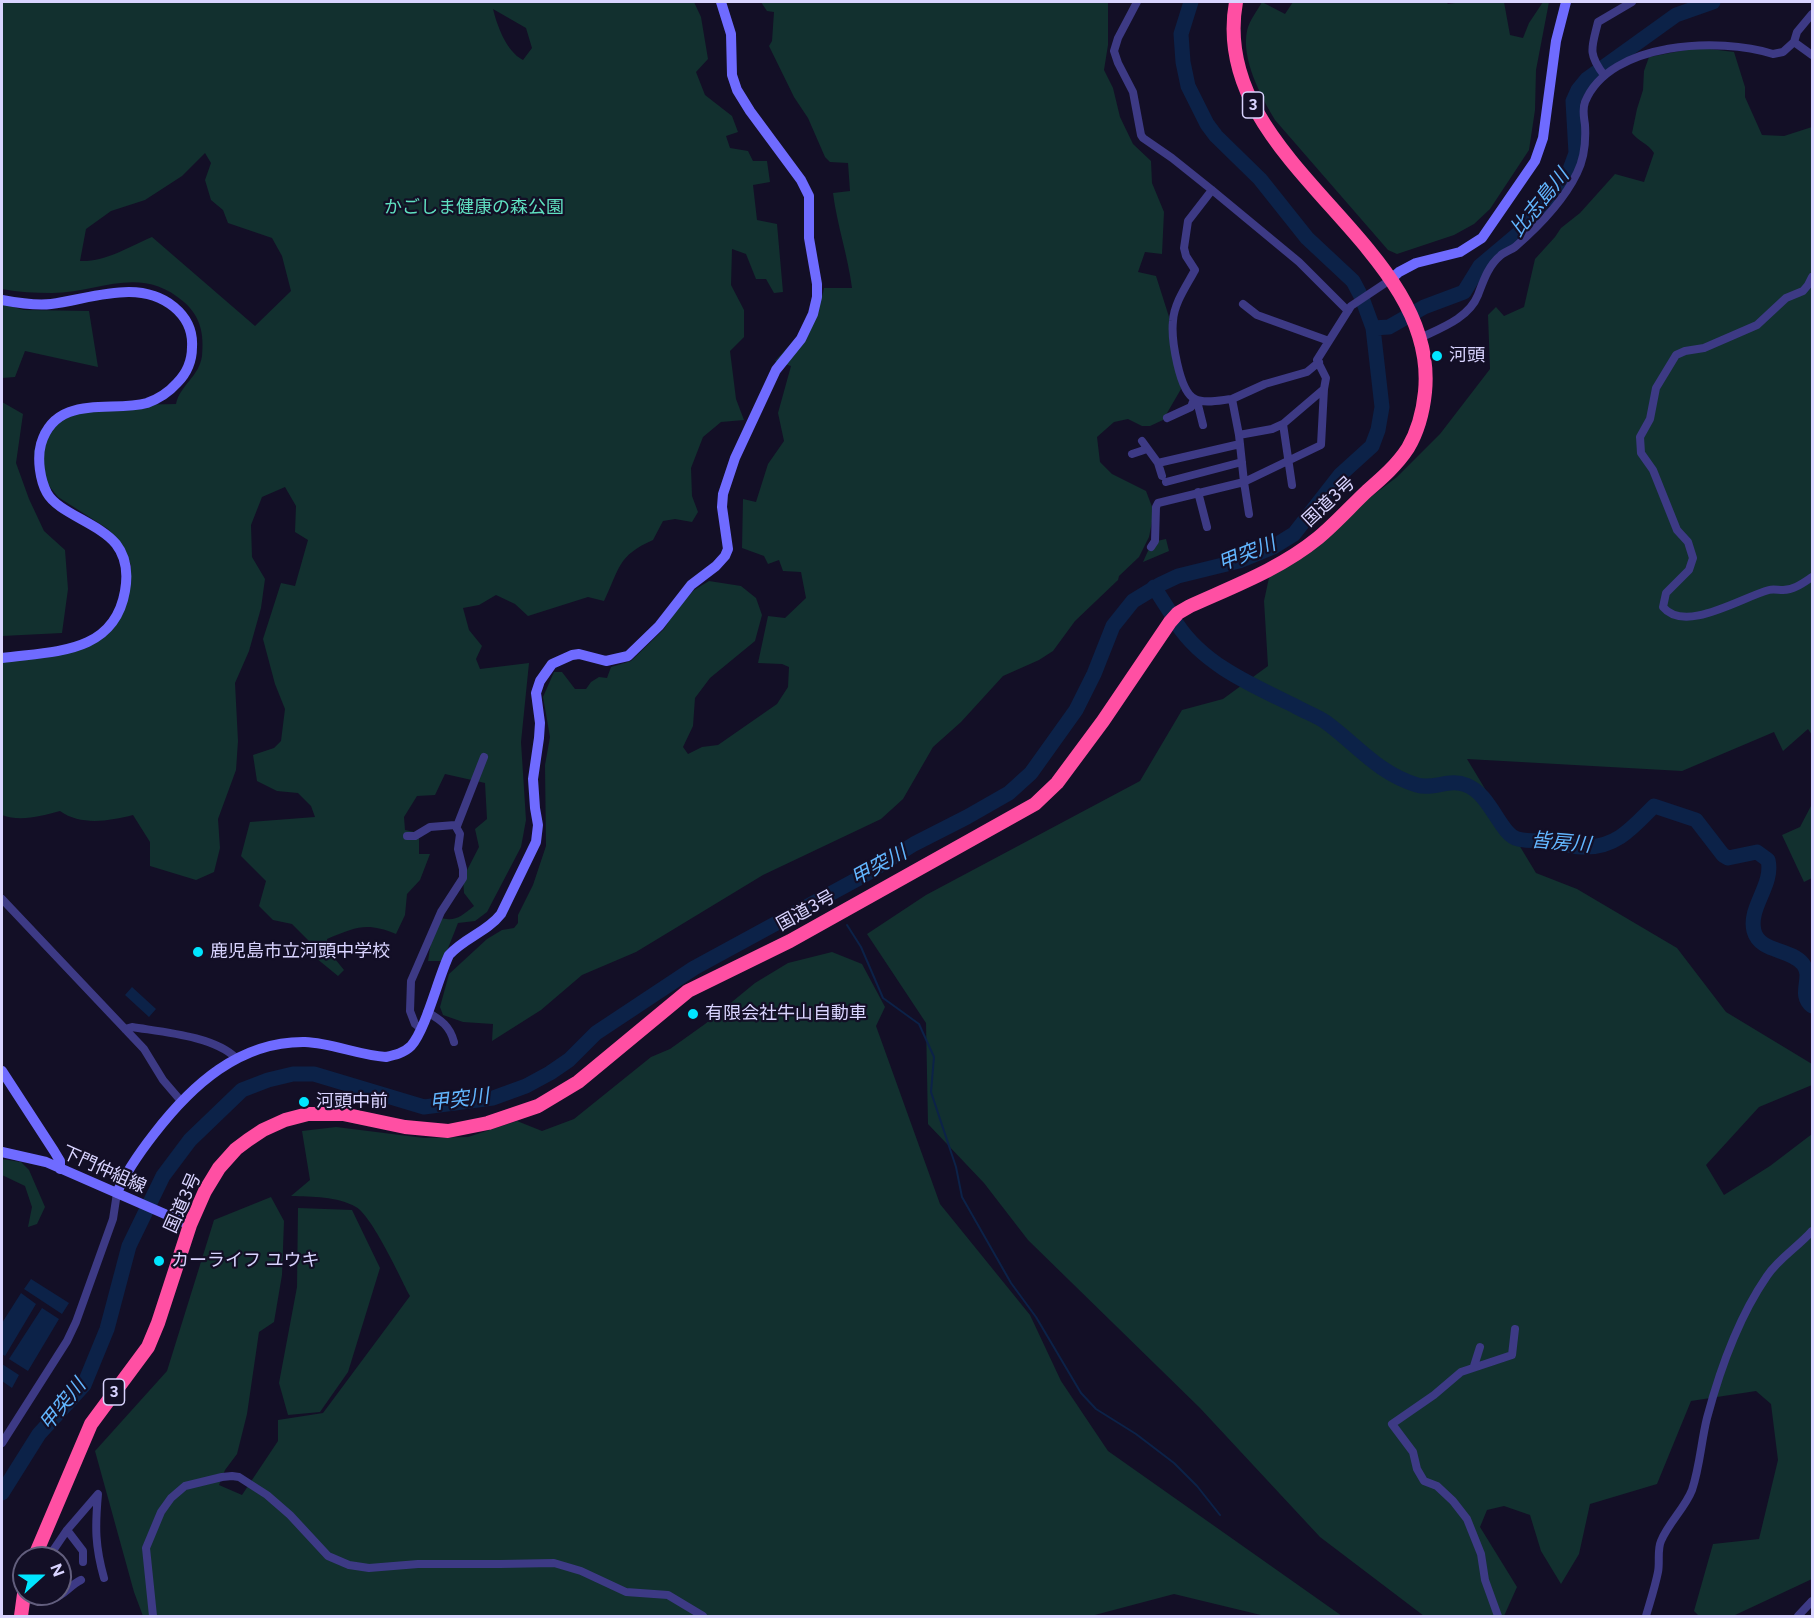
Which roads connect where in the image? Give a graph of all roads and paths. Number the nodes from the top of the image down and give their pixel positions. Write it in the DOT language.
graph roads {
  1 [pos="721,2"];
  2 [pos="1137,2"];
  3 [pos="1236,2"];
  4 [pos="1566,2"];
  5 [pos="1632,2"];
  6 [pos="1812,14"];
  7 [pos="1794,42"];
  8 [pos="1812,55"];
  9 [pos="1604,75"];
  10 [pos="1212,189"];
  11 [pos="1812,277"];
  12 [pos="1385,283"];
  13 [pos="2,300"];
  14 [pos="1243,304"];
  15 [pos="1350,308"];
  16 [pos="1420,338"];
  17 [pos="1329,341"];
  18 [pos="1319,362"];
  19 [pos="1324,389"];
  20 [pos="1232,399"];
  21 [pos="1196,400"];
  22 [pos="1167,418"];
  23 [pos="1283,424"];
  24 [pos="1203,425"];
  25 [pos="1239,435"];
  26 [pos="1142,441"];
  27 [pos="1240,444"];
  28 [pos="1148,449"];
  29 [pos="1132,454"];
  30 [pos="1288,460"];
  31 [pos="1242,462"];
  32 [pos="1158,463"];
  33 [pos="1244,482"];
  34 [pos="1292,485"];
  35 [pos="1198,492"];
  36 [pos="1250,514"];
  37 [pos="1208,527"];
  38 [pos="1151,547"];
  39 [pos="1812,577"];
  40 [pos="2,658"];
  41 [pos="484,757"];
  42 [pos="457,826"];
  43 [pos="406,836"];
  44 [pos="2,899"];
  45 [pos="427,1012"];
  46 [pos="420,1028"];
  47 [pos="125,1029"];
  48 [pos="454,1042"];
  49 [pos="236,1058"];
  50 [pos="2,1071"];
  51 [pos="181,1101"];
  52 [pos="2,1152"];
  53 [pos="60,1169"];
  54 [pos="120,1194"];
  55 [pos="190,1225"];
  56 [pos="1812,1231"];
  57 [pos="1515,1329"];
  58 [pos="1480,1347"];
  59 [pos="1474,1366"];
  60 [pos="2,1443"];
  61 [pos="67,1530"];
  62 [pos="39,1546"];
  63 [pos="56,1546"];
  64 [pos="83,1563"];
  65 [pos="105,1578"];
  66 [pos="81,1580"];
  67 [pos="72,1586"];
  68 [pos="1812,1601"];
  69 [pos="153,1617"];
  70 [pos="703,1617"];
  71 [pos="1498,1617"];
  72 [pos="1646,1617"];
  73 [pos="1798,1617"];
  1 -- 45 [label="street"];
  2 -- 10 [label="street"];
  3 -- 12 [label="highway, 国道3号 / 3"];
  4 -- 12 [label="street"];
  5 -- 9 [label="street"];
  6 -- 7 [label="street"];
  7 -- 8 [label="street"];
  7 -- 9 [label="street"];
  9 -- 16 [label="street"];
  10 -- 15 [label="street"];
  10 -- 21 [label="street"];
  11 -- 39 [label="street"];
  12 -- 15 [label="street"];
  12 -- 16 [label="highway, 国道3号 / 3"];
  13 -- 40 [label="street"];
  14 -- 17 [label="street"];
  15 -- 17 [label="street"];
  16 -- 55 [label="highway, 国道3号 / 3"];
  17 -- 18 [label="street"];
  18 -- 19 [label="street"];
  18 -- 20 [label="street"];
  19 -- 23 [label="street"];
  19 -- 30 [label="street"];
  20 -- 21 [label="street"];
  20 -- 25 [label="street"];
  21 -- 22 [label="street"];
  21 -- 24 [label="street"];
  23 -- 25 [label="street"];
  23 -- 30 [label="street"];
  25 -- 27 [label="street"];
  26 -- 28 [label="street"];
  27 -- 31 [label="street"];
  27 -- 32 [label="street"];
  28 -- 29 [label="street"];
  28 -- 32 [label="street"];
  30 -- 33 [label="street"];
  30 -- 34 [label="street"];
  31 -- 32 [label="street"];
  31 -- 33 [label="street"];
  33 -- 35 [label="street"];
  33 -- 36 [label="street"];
  35 -- 37 [label="street"];
  35 -- 38 [label="street"];
  41 -- 42 [label="street"];
  42 -- 43 [label="street"];
  42 -- 46 [label="street"];
  44 -- 47 [label="street"];
  45 -- 46 [label="street"];
  45 -- 48 [label="street"];
  46 -- 49 [label="street"];
  47 -- 49 [label="street"];
  47 -- 51 [label="street"];
  49 -- 51 [label="street"];
  50 -- 53 [label="street"];
  51 -- 54 [label="street"];
  52 -- 53 [label="street, 下門仲組線"];
  53 -- 54 [label="street, 下門仲組線"];
  54 -- 55 [label="street, 下門仲組線"];
  54 -- 60 [label="street"];
  55 -- 62 [label="highway, 国道3号 / 3"];
  56 -- 72 [label="street"];
  57 -- 59 [label="street"];
  58 -- 59 [label="street"];
  59 -- 71 [label="street"];
  61 -- 63 [label="street"];
  61 -- 64 [label="street"];
  61 -- 65 [label="street"];
  66 -- 67 [label="street"];
  68 -- 73 [label="street"];
  69 -- 70 [label="street"];
}
